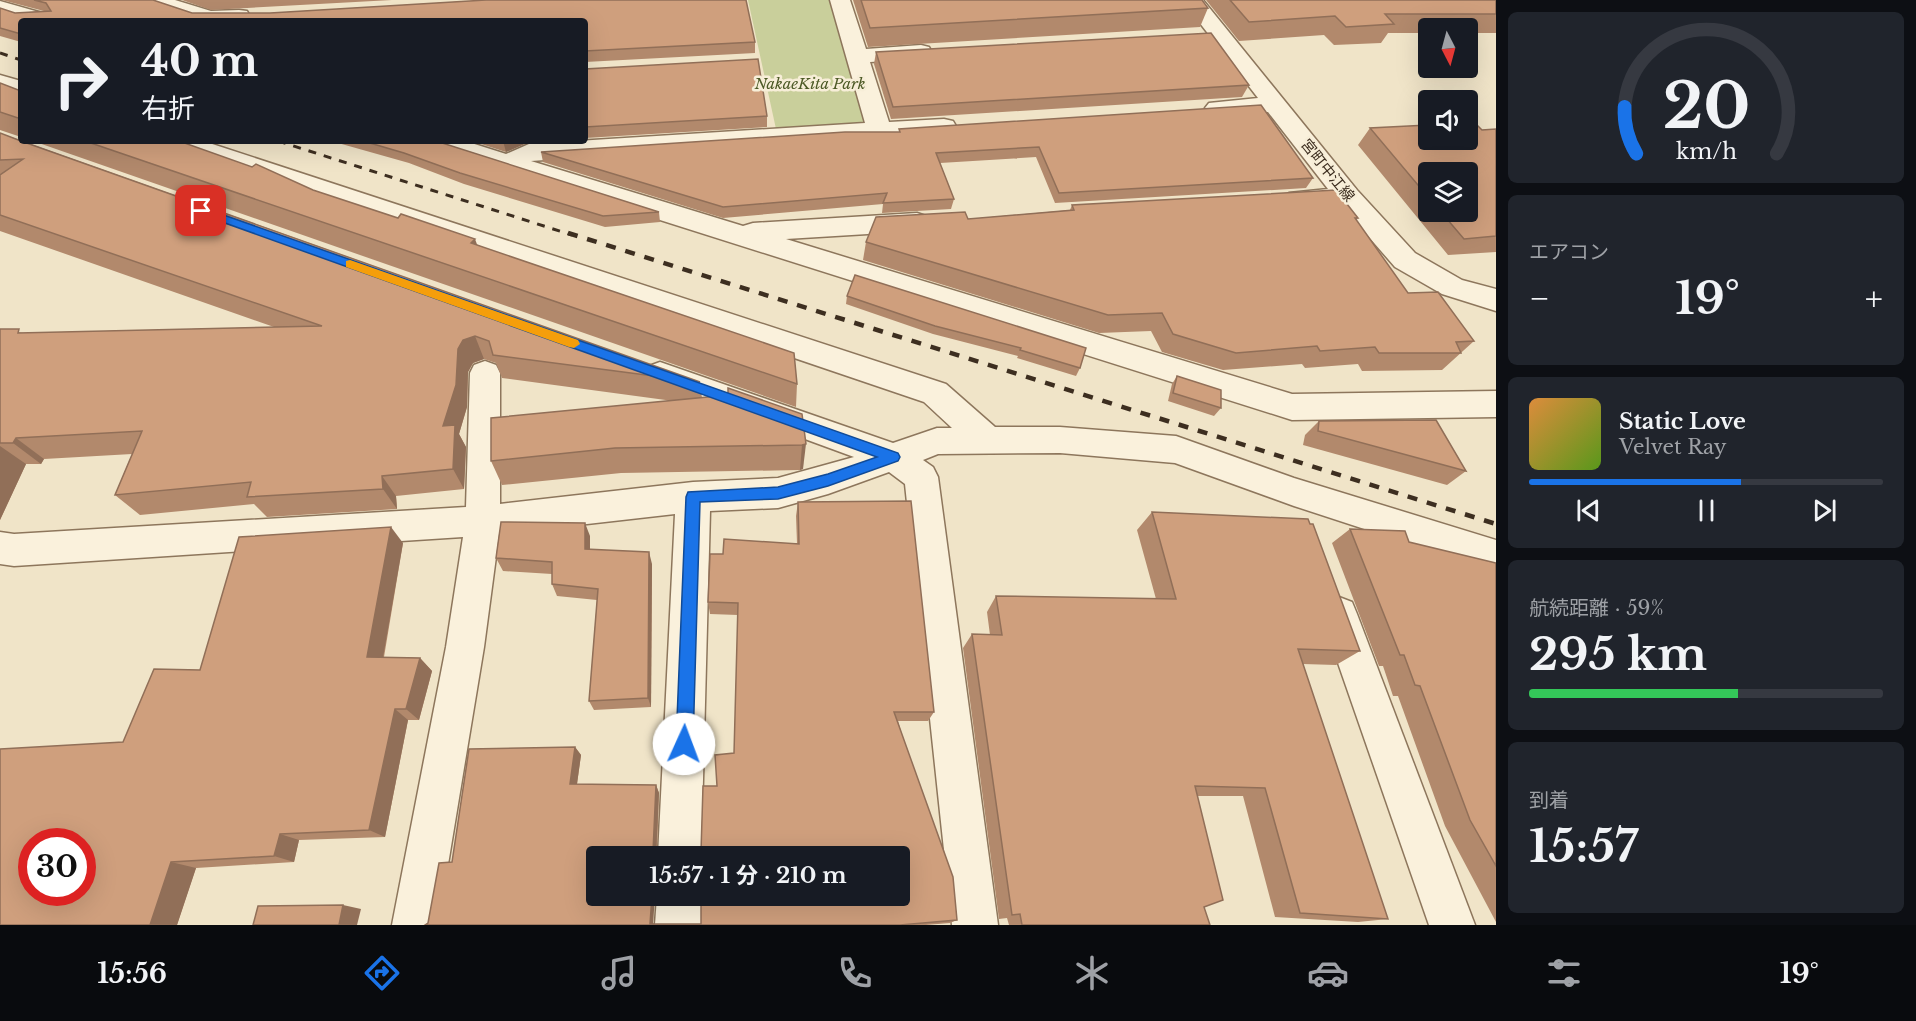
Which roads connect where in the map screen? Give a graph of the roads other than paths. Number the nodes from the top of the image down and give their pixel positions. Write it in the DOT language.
graph roads {
  1 [pos="153,0"];
  2 [pos="840,0"];
  3 [pos="1192,0"];
  4 [pos="0,7"];
  5 [pos="259,15"];
  6 [pos="35,18"];
  7 [pos="209,18"];
  8 [pos="224,18"];
  9 [pos="1220,35"];
  10 [pos="1192,36"];
  11 [pos="941,51"];
  12 [pos="857,56"];
  13 [pos="0,82"];
  14 [pos="18,88"];
  15 [pos="1275,104"];
  16 [pos="1197,109"];
  17 [pos="962,124"];
  18 [pos="879,130"];
  19 [pos="187,144"];
  20 [pos="448,144"];
  21 [pos="508,163"];
  22 [pos="1348,196"];
  23 [pos="1276,201"];
  24 [pos="946,220"];
  25 [pos="733,233"];
  26 [pos="1496,300"];
  27 [pos="633,365"];
  28 [pos="485,374"];
  29 [pos="1496,404"];
  30 [pos="987,440"];
  31 [pos="893,457"];
  32 [pos="1294,492"];
  33 [pos="693,497"];
  34 [pos="483,521"];
  35 [pos="1310,537"];
  36 [pos="0,548"];
  37 [pos="1496,555"];
  38 [pos="1327,581"];
  39 [pos="680,846"];
  40 [pos="679,906"];
  41 [pos="415,925"];
  42 [pos="678,925"];
  43 [pos="975,925"];
  44 [pos="1452,925"];
  1 -- 7 [label="street"];
  2 -- 12 [label="street"];
  3 -- 9 [label="street, 宮町中江線"];
  4 -- 6 [label="street"];
  5 -- 8 [label="street"];
  9 -- 10 [label="street"];
  9 -- 15 [label="street, 宮町中江線"];
  11 -- 12 [label="street"];
  12 -- 18 [label="street"];
  13 -- 14 [label="street"];
  15 -- 16 [label="street"];
  15 -- 22 [label="street, 宮町中江線"];
  17 -- 18 [label="street"];
  18 -- 21 [label="street"];
  19 -- 30 [label="street"];
  20 -- 21 [label="street"];
  21 -- 25 [label="street"];
  22 -- 23 [label="street"];
  22 -- 26 [label="street, 宮町中江線"];
  24 -- 25 [label="street"];
  25 -- 29 [label="street"];
  27 -- 31 [label="street"];
  28 -- 34 [label="street"];
  30 -- 31 [label="street"];
  30 -- 32 [label="street"];
  31 -- 33 [label="street"];
  31 -- 43 [label="street"];
  32 -- 35 [label="street"];
  32 -- 37 [label="street"];
  33 -- 34 [label="street"];
  33 -- 39 [label="street"];
  34 -- 36 [label="street"];
  34 -- 41 [label="street"];
  38 -- 44 [label="street"];
  40 -- 42 [label="street"];
}
